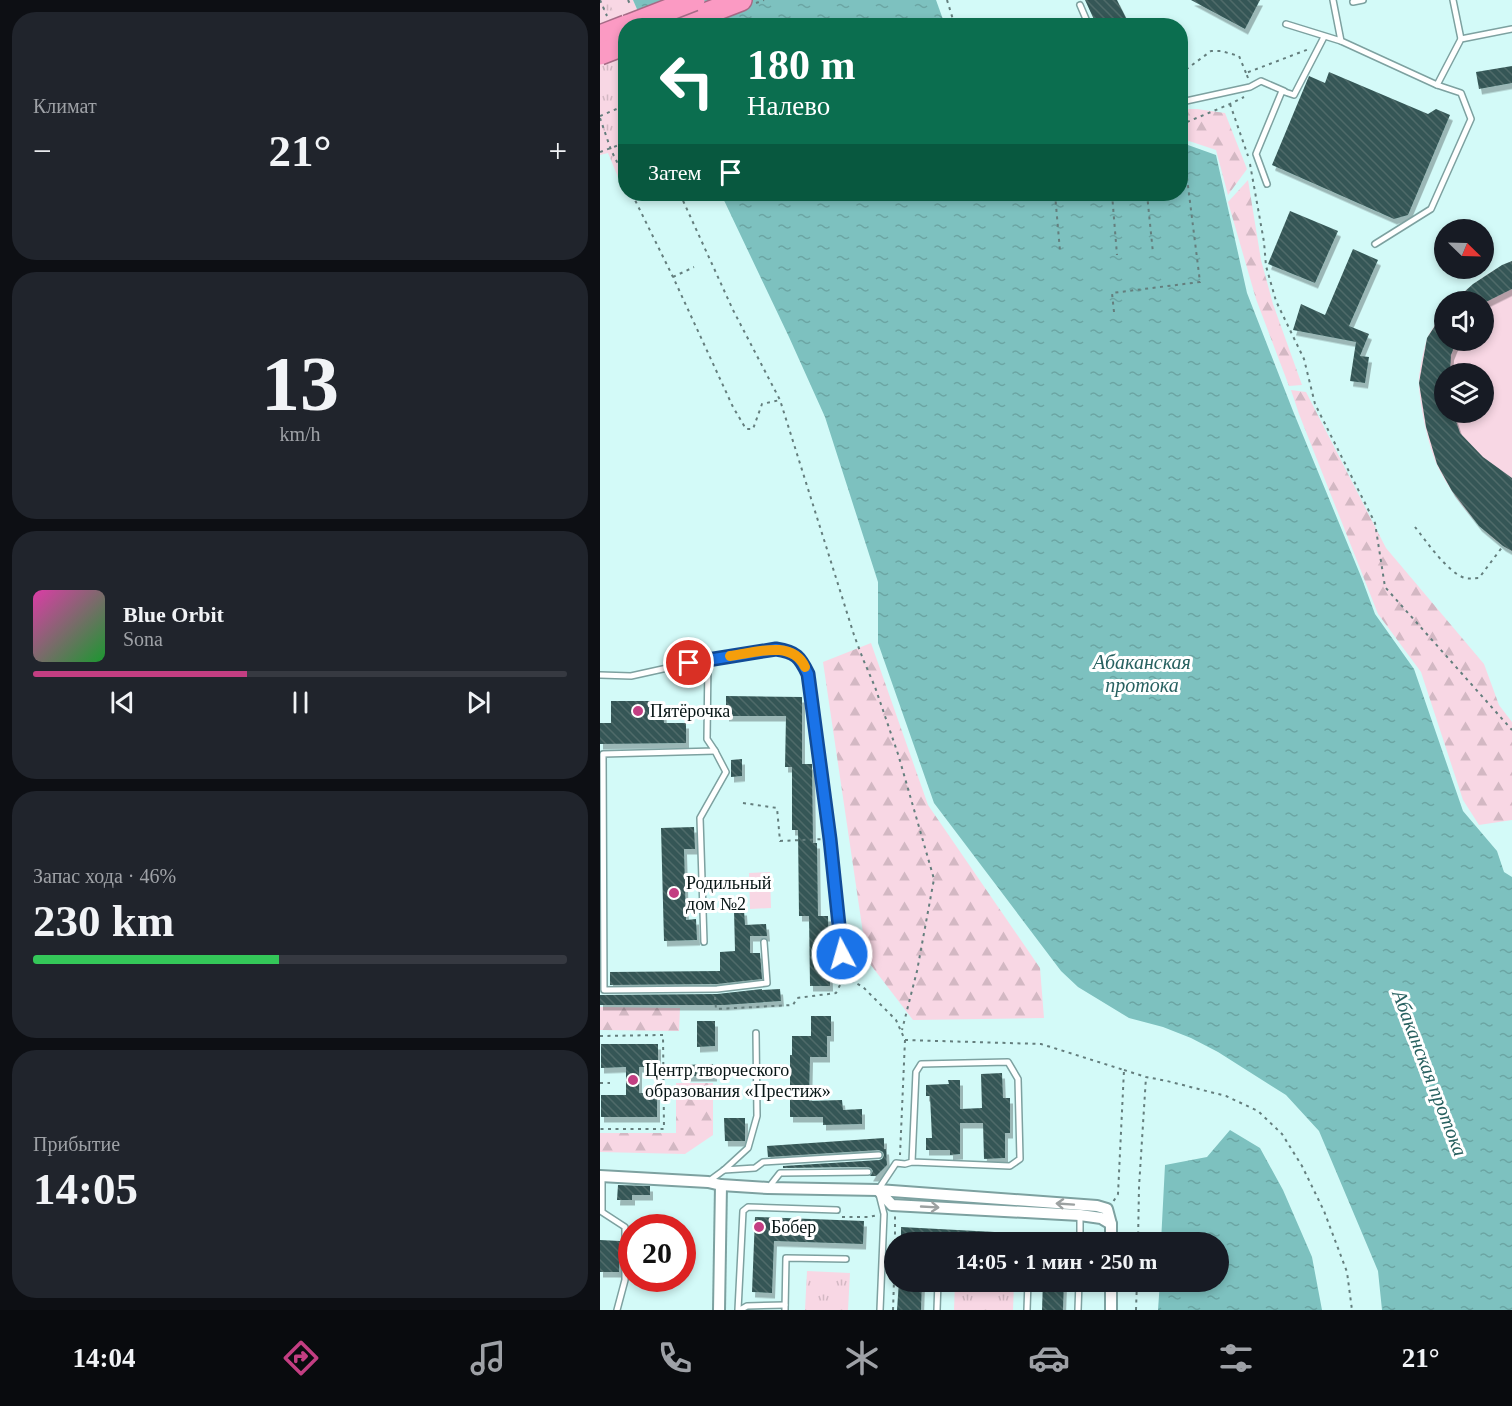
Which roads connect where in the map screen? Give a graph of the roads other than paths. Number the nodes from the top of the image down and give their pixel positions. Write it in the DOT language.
graph roads {
  1 [pos="694,0"];
  2 [pos="741,0"];
  3 [pos="1333,0"];
  4 [pos="1363,0"];
  5 [pos="1453,0"];
  6 [pos="1353,2"];
  7 [pos="1080,5"];
  8 [pos="647,18"];
  9 [pos="695,18"];
  10 [pos="1086,18"];
  11 [pos="1286,24"];
  12 [pos="618,29"];
  13 [pos="1512,29"];
  14 [pos="600,36"];
  15 [pos="1322,36"];
  16 [pos="1461,39"];
  17 [pos="1341,41"];
  18 [pos="618,47"];
  19 [pos="600,54"];
  20 [pos="1437,85"];
  21 [pos="1282,91"];
  22 [pos="1188,101"];
  23 [pos="1267,184"];
  24 [pos="1375,244"];
  25 [pos="708,659"];
  26 [pos="600,675"];
  27 [pos="715,751"];
  28 [pos="704,942"];
  29 [pos="764,942"];
  30 [pos="602,949"];
  31 [pos="845,977"];
  32 [pos="756,1034"];
  33 [pos="879,1155"];
  34 [pos="912,1162"];
  35 [pos="724,1170"];
  36 [pos="868,1172"];
  37 [pos="601,1176"];
  38 [pos="708,1182"];
  39 [pos="721,1185"];
  40 [pos="768,1188"];
  41 [pos="878,1190"];
  42 [pos="837,1210"];
  43 [pos="1080,1215"];
  44 [pos="1111,1224"];
  45 [pos="1080,1232"];
  46 [pos="1111,1232"];
  47 [pos="846,1259"];
  48 [pos="938,1292"];
  49 [pos="1028,1292"];
  50 [pos="1079,1292"];
  51 [pos="1111,1292"];
  52 [pos="785,1308"];
  53 [pos="617,1310"];
  54 [pos="719,1310"];
  55 [pos="739,1310"];
  56 [pos="880,1310"];
  57 [pos="937,1310"];
  58 [pos="1027,1310"];
  59 [pos="1078,1310"];
  60 [pos="1111,1310"];
  1 -- 8 [label="highway, bridge"];
  2 -- 9 [label="highway"];
  3 -- 17 [label="lane"];
  4 -- 6 [label="lane"];
  5 -- 16 [label="lane"];
  7 -- 10 [label="lane"];
  11 -- 15 [label="lane"];
  12 -- 14 [label="highway, bridge"];
  13 -- 16 [label="lane"];
  15 -- 17 [label="lane"];
  15 -- 21 [label="lane"];
  16 -- 20 [label="lane"];
  17 -- 20 [label="lane"];
  18 -- 19 [label="highway, bridge"];
  20 -- 24 [label="lane"];
  21 -- 22 [label="lane"];
  21 -- 23 [label="lane"];
  25 -- 26 [label="lane"];
  25 -- 27 [label="lane"];
  25 -- 31 [label="lane"];
  27 -- 28 [label="lane"];
  27 -- 30 [label="lane"];
  29 -- 30 [label="lane"];
  32 -- 35 [label="lane"];
  33 -- 35 [label="lane"];
  34 -- 34 [label="lane"];
  34 -- 41 [label="lane"];
  35 -- 38 [label="lane"];
  36 -- 40 [label="lane"];
  37 -- 38 [label="street"];
  37 -- 53 [label="lane"];
  38 -- 39 [label="street"];
  39 -- 40 [label="street"];
  39 -- 54 [label="street"];
  40 -- 41 [label="street"];
  41 -- 43 [label="street, one-way"];
  44 -- 41 [label="street, one-way"];
  41 -- 56 [label="lane"];
  42 -- 55 [label="lane"];
  43 -- 44 [label="street"];
  43 -- 45 [label="lane"];
  44 -- 46 [label="street"];
  47 -- 52 [label="lane"];
  48 -- 57 [label="lane"];
  49 -- 58 [label="lane"];
  50 -- 59 [label="lane"];
  51 -- 60 [label="street"];
  52 -- 55 [label="lane"];
}
